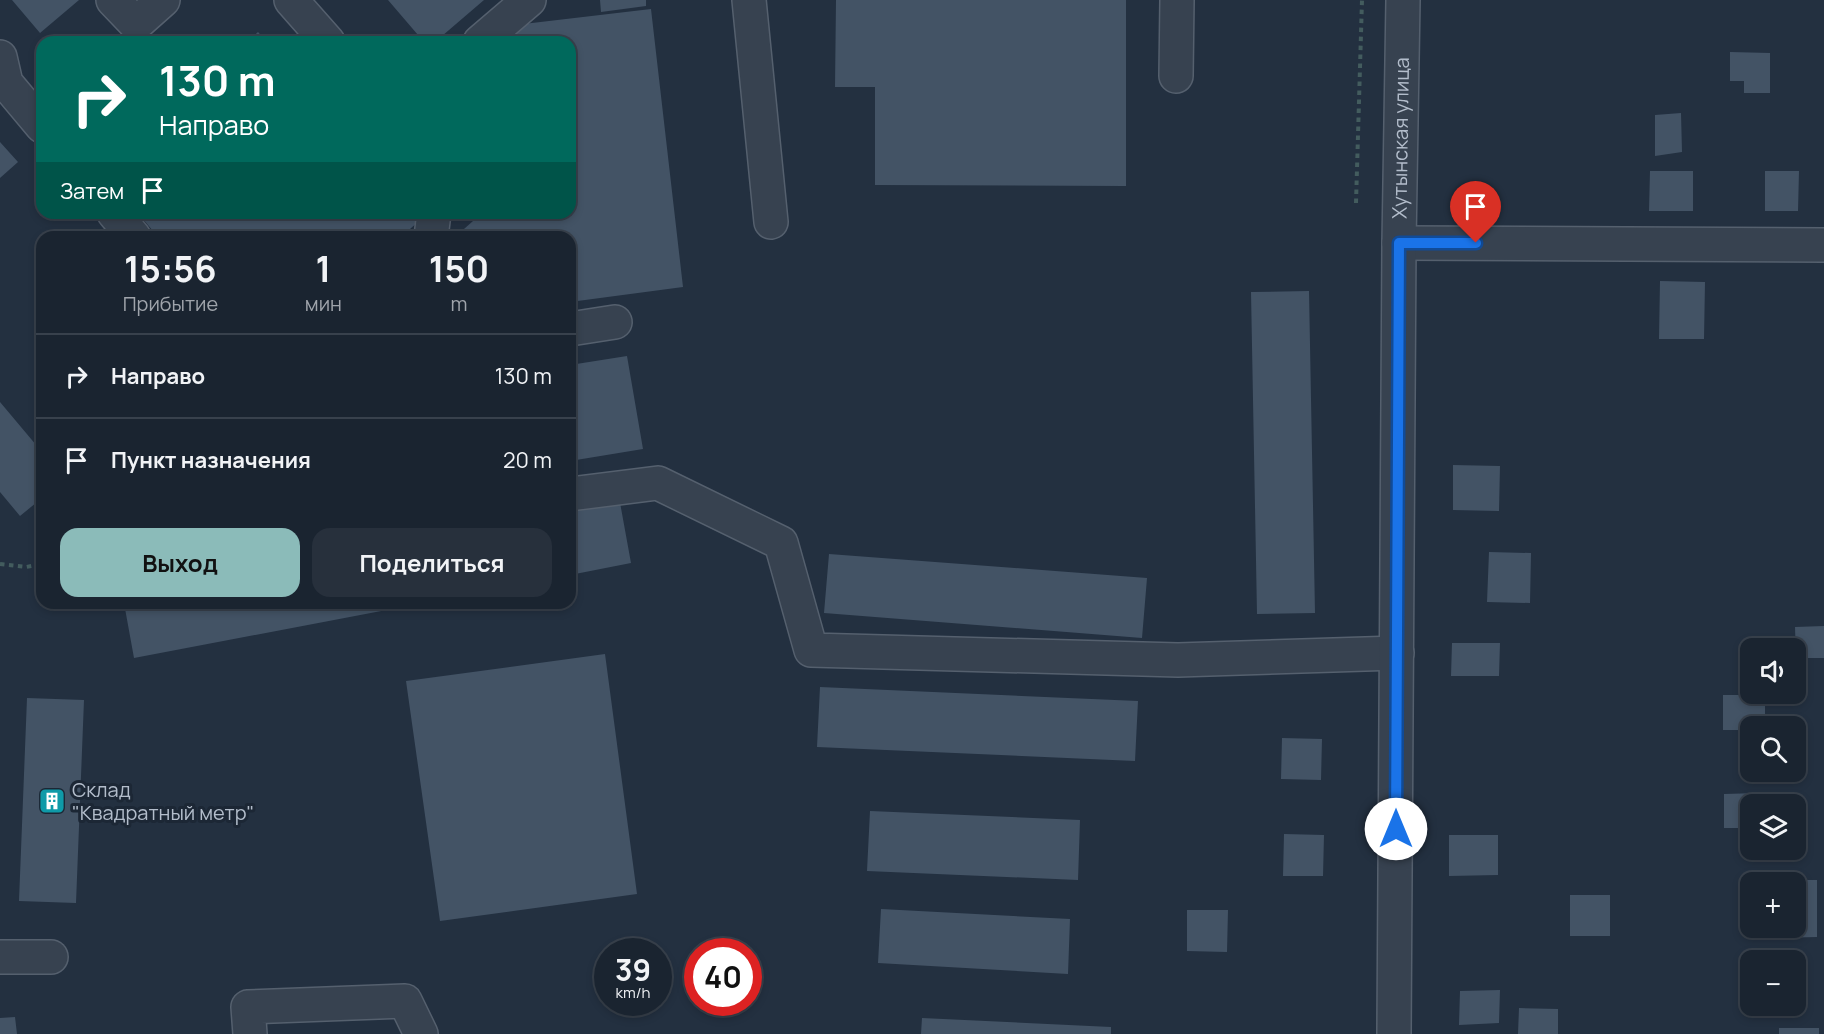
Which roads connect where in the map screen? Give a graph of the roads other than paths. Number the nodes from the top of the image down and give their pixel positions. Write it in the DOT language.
graph roads {
  1 [pos="113,0"];
  2 [pos="163,0"];
  3 [pos="291,0"];
  4 [pos="529,0"];
  5 [pos="749,0"];
  6 [pos="1177,0"];
  7 [pos="1403,0"];
  8 [pos="323,36"];
  9 [pos="487,36"];
  10 [pos="0,57"];
  11 [pos="1176,76"];
  12 [pos="36,119"];
  13 [pos="119,219"];
  14 [pos="771,222"];
  15 [pos="129,231"];
  16 [pos="1399,243"];
  17 [pos="1824,245"];
  18 [pos="615,322"];
  19 [pos="576,328"];
  20 [pos="576,493"];
  21 [pos="1397,653"];
  22 [pos="0,957"];
  23 [pos="51,957"];
  24 [pos="250,1034"];
  25 [pos="421,1034"];
  26 [pos="1394,1034"];
  1 -- 2 [label="street"];
  3 -- 8 [label="street"];
  4 -- 9 [label="street"];
  5 -- 14 [label="street"];
  6 -- 11 [label="street"];
  7 -- 16 [label="street, Хутынская улица"];
  10 -- 12 [label="street"];
  13 -- 15 [label="street"];
  16 -- 17 [label="street"];
  16 -- 21 [label="street, Хутынская улица"];
  18 -- 19 [label="street"];
  20 -- 21 [label="street"];
  21 -- 26 [label="street, Хутынская улица"];
  22 -- 23 [label="street"];
  24 -- 25 [label="street"];
}
